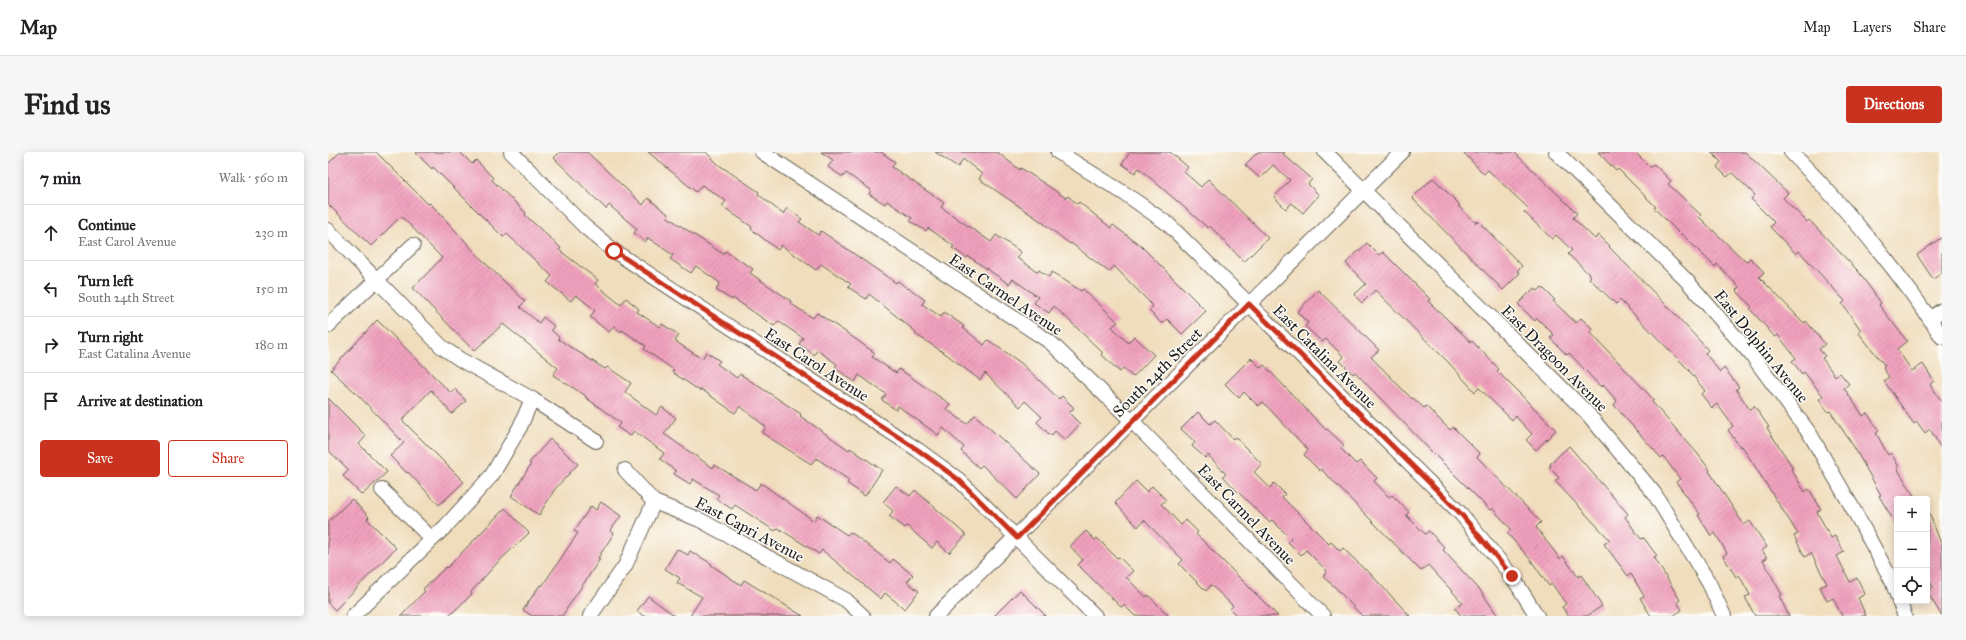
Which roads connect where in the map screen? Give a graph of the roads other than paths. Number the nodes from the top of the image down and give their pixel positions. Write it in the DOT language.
graph roads {
  1 [pos="511,152"];
  2 [pos="762,152"];
  3 [pos="1058,152"];
  4 [pos="1325,152"];
  5 [pos="1402,152"];
  6 [pos="1556,152"];
  7 [pos="1791,152"];
  8 [pos="1364,192"];
  9 [pos="328,230"];
  10 [pos="413,244"];
  11 [pos="376,280"];
  12 [pos="1249,304"];
  13 [pos="1942,310"];
  14 [pos="1930,319"];
  15 [pos="328,326"];
  16 [pos="1942,337"];
  17 [pos="532,399"];
  18 [pos="1132,421"];
  19 [pos="596,441"];
  20 [pos="625,470"];
  21 [pos="382,490"];
  22 [pos="654,502"];
  23 [pos="1017,538"];
  24 [pos="432,539"];
  25 [pos="1894,587"];
  26 [pos="1900,604"];
  27 [pos="353,616"];
  28 [pos="590,616"];
  29 [pos="863,616"];
  30 [pos="936,616"];
  31 [pos="1095,616"];
  32 [pos="1323,616"];
  33 [pos="1537,616"];
  34 [pos="1724,616"];
  35 [pos="1905,616"];
  1 -- 23 [label="street, East Carol Avenue"];
  2 -- 18 [label="street, East Carmel Avenue"];
  3 -- 12 [label="street, East Catalina Avenue"];
  4 -- 8 [label="street, East Dragoon Avenue"];
  5 -- 8 [label="street, South 24th Street"];
  6 -- 25 [label="street, East Dolphin Avenue"];
  7 -- 14 [label="street"];
  8 -- 12 [label="street, South 24th Street"];
  8 -- 34 [label="street, East Dragoon Avenue"];
  9 -- 11 [label="street"];
  10 -- 11 [label="street"];
  11 -- 15 [label="street"];
  11 -- 17 [label="street"];
  12 -- 18 [label="street, South 24th Street"];
  12 -- 33 [label="street, East Catalina Avenue"];
  13 -- 14 [label="street"];
  14 -- 16 [label="street"];
  17 -- 19 [label="street"];
  17 -- 24 [label="street"];
  18 -- 23 [label="street, South 24th Street"];
  18 -- 32 [label="street, East Carmel Avenue"];
  20 -- 22 [label="street, East Capri Avenue"];
  21 -- 24 [label="street"];
  22 -- 28 [label="street"];
  22 -- 29 [label="street, East Capri Avenue"];
  23 -- 30 [label="street, South 24th Street"];
  23 -- 31 [label="street, East Carol Avenue"];
  24 -- 27 [label="street"];
  26 -- 35 [label="street"];
}
